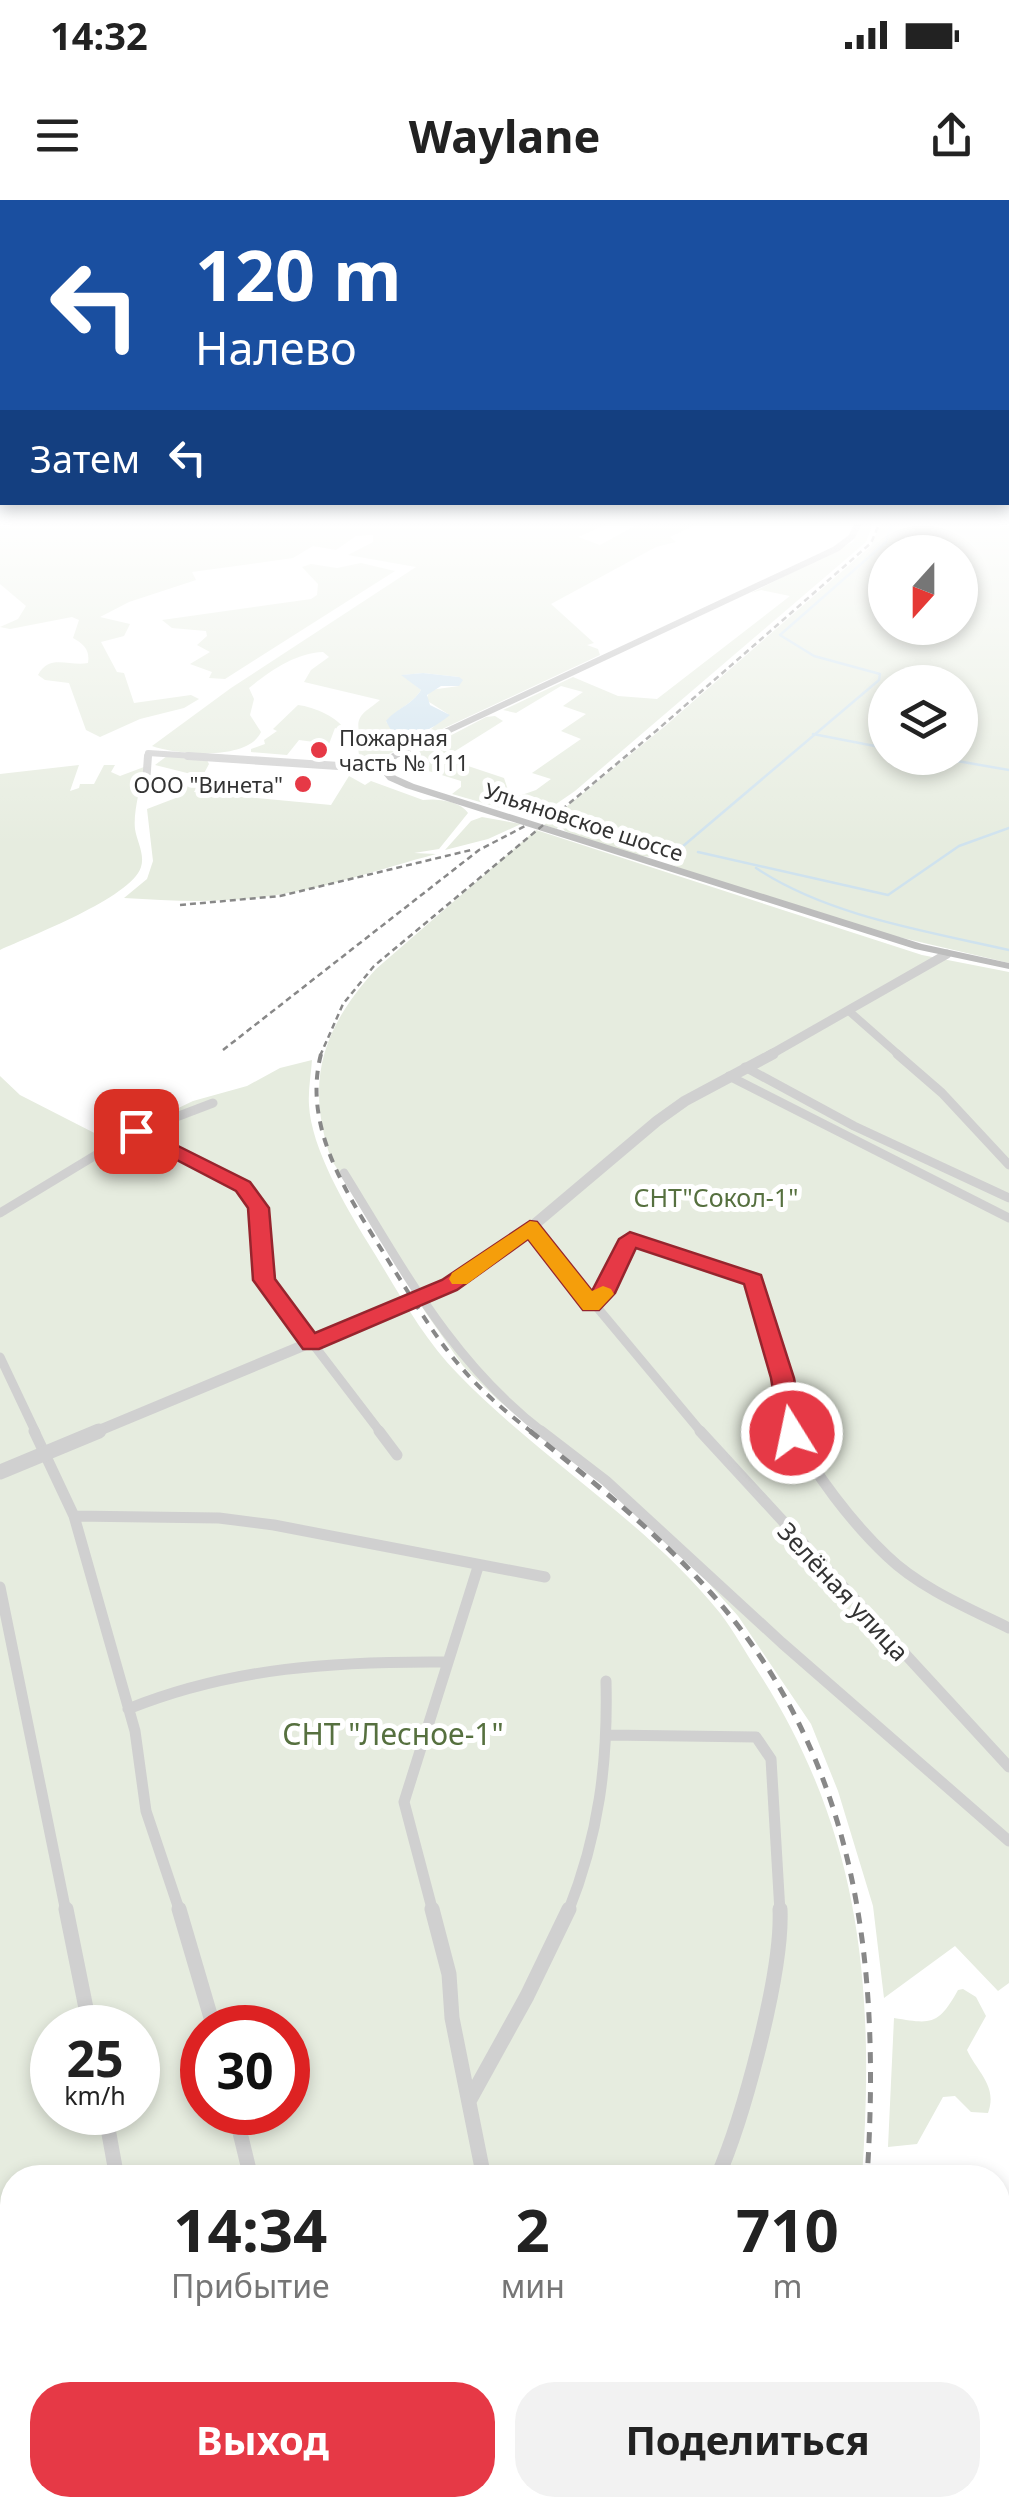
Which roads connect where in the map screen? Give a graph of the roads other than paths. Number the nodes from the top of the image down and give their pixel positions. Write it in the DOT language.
graph roads {
  1 [pos="663,630"];
  2 [pos="384,769"];
  3 [pos="146,784"];
  4 [pos="947,954"];
  5 [pos="1009,966"];
  6 [pos="850,1012"];
  7 [pos="745,1068"];
  8 [pos="729,1076"];
  9 [pos="213,1103"];
  10 [pos="136,1131"];
  11 [pos="1009,1165"];
  12 [pos="344,1173"];
  13 [pos="1009,1198"];
  14 [pos="0,1213"];
  15 [pos="1009,1218"];
  16 [pos="530,1227"];
  17 [pos="420,1298"];
  18 [pos="591,1305"];
  19 [pos="311,1344"];
  20 [pos="0,1358"];
  21 [pos="46,1454"];
  22 [pos="397,1455"];
  23 [pos="0,1472"];
  24 [pos="74,1516"];
  25 [pos="478,1567"];
  26 [pos="545,1577"];
  27 [pos="0,1587"];
  28 [pos="1009,1628"];
  29 [pos="448,1662"];
  30 [pos="606,1681"];
  31 [pos="128,1709"];
  32 [pos="608,1734"];
  33 [pos="1009,1767"];
  34 [pos="1009,1841"];
  35 [pos="85,2005"];
  36 [pos="208,2005"];
  37 [pos="469,2102"];
  38 [pos="109,2135"];
  39 [pos="241,2135"];
  40 [pos="115,2165"];
  41 [pos="248,2165"];
  42 [pos="481,2165"];
  43 [pos="724,2165"];
  1 -- 2 [label="main road"];
  2 -- 3 [label="street"];
  2 -- 4 [label="main road, Ульяновское шоссе"];
  4 -- 5 [label="main road, Ульяновское шоссе"];
  4 -- 6 [label="street"];
  6 -- 7 [label="street"];
  6 -- 11 [label="street"];
  7 -- 8 [label="street"];
  7 -- 13 [label="street"];
  8 -- 15 [label="street"];
  8 -- 16 [label="street"];
  9 -- 10 [label="street"];
  10 -- 14 [label="street"];
  10 -- 19 [label="street"];
  12 -- 17 [label="street"];
  16 -- 17 [label="street"];
  16 -- 18 [label="street, Зелёная улица"];
  17 -- 19 [label="street"];
  17 -- 34 [label="street"];
  18 -- 28 [label="street"];
  18 -- 33 [label="street, Зелёная улица"];
  19 -- 21 [label="street"];
  19 -- 22 [label="street"];
  20 -- 21 [label="street"];
  21 -- 23 [label="street"];
  21 -- 24 [label="street"];
  24 -- 25 [label="street"];
  24 -- 31 [label="street"];
  25 -- 26 [label="street"];
  25 -- 29 [label="street"];
  27 -- 35 [label="street"];
  29 -- 31 [label="street"];
  29 -- 37 [label="street"];
  30 -- 32 [label="street"];
  31 -- 36 [label="street"];
  32 -- 37 [label="street"];
  32 -- 43 [label="street"];
  37 -- 42 [label="street"];
  38 -- 40 [label="street"];
  39 -- 41 [label="street"];
}
